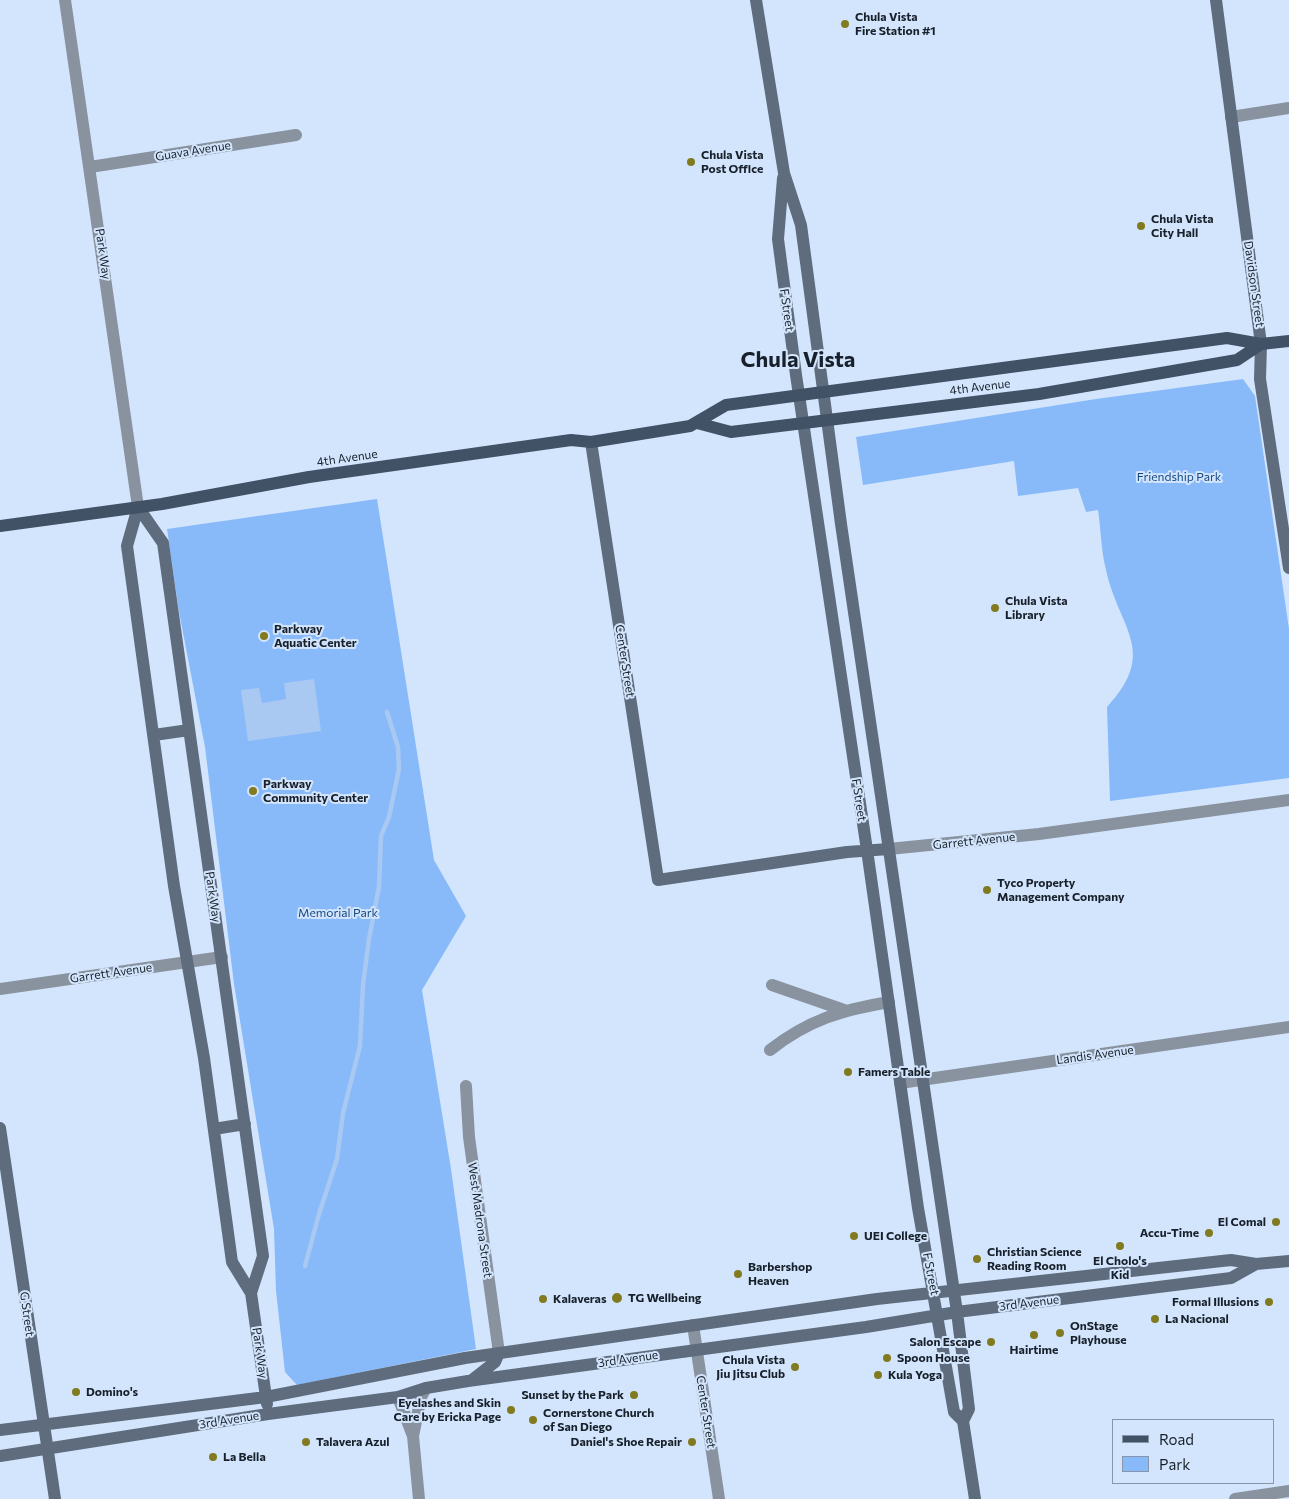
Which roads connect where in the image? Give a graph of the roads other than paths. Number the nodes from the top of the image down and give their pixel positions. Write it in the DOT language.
graph roads {
  1 [pos="65,0"];
  2 [pos="756,0"];
  3 [pos="1216,0"];
  4 [pos="1289,108"];
  5 [pos="1232,117"];
  6 [pos="296,136"];
  7 [pos="90,167"];
  8 [pos="784,173"];
  9 [pos="1289,341"];
  10 [pos="1262,344"];
  11 [pos="823,391"];
  12 [pos="799,395"];
  13 [pos="826,420"];
  14 [pos="698,422"];
  15 [pos="803,423"];
  16 [pos="591,442"];
  17 [pos="138,507"];
  18 [pos="0,526"];
  19 [pos="1289,568"];
  20 [pos="189,730"];
  21 [pos="154,735"];
  22 [pos="1289,800"];
  23 [pos="889,849"];
  24 [pos="867,850"];
  25 [pos="658,880"];
  26 [pos="222,957"];
  27 [pos="187,963"];
  28 [pos="772,985"];
  29 [pos="0,989"];
  30 [pos="889,1002"];
  31 [pos="844,1010"];
  32 [pos="1289,1027"];
  33 [pos="770,1050"];
  34 [pos="924,1078"];
  35 [pos="900,1083"];
  36 [pos="466,1086"];
  37 [pos="245,1124"];
  38 [pos="0,1128"];
  39 [pos="214,1129"];
  40 [pos="1289,1261"];
  41 [pos="1256,1264"];
  42 [pos="954,1292"];
  43 [pos="251,1293"];
  44 [pos="935,1294"];
  45 [pos="958,1312"];
  46 [pos="938,1315"];
  47 [pos="693,1325"];
  48 [pos="696,1350"];
  49 [pos="498,1353"];
  50 [pos="472,1380"];
  51 [pos="426,1388"];
  52 [pos="266,1397"];
  53 [pos="398,1397"];
  54 [pos="268,1414"];
  55 [pos="963,1421"];
  56 [pos="43,1423"];
  57 [pos="0,1430"];
  58 [pos="413,1436"];
  59 [pos="47,1448"];
  60 [pos="0,1456"];
  61 [pos="1289,1491"];
  62 [pos="54,1499"];
  63 [pos="418,1499"];
  64 [pos="719,1499"];
  65 [pos="975,1499"];
  66 [pos="1235,1499"];
  1 -- 7 [label="street, Park Way"];
  2 -- 8 [label="main road, F Street"];
  3 -- 5 [label="main road, Davidson Street"];
  4 -- 5 [label="street"];
  5 -- 10 [label="main road, Davidson Street"];
  6 -- 7 [label="street, Guava Avenue"];
  7 -- 17 [label="street, Park Way"];
  8 -- 11 [label="main road, F Street"];
  8 -- 12 [label="main road, F Street"];
  9 -- 10 [label="main road, 4th Avenue"];
  10 -- 11 [label="main road, 4th Avenue"];
  10 -- 13 [label="main road, 4th Avenue"];
  10 -- 19 [label="main road, Davidson Street"];
  11 -- 12 [label="main road, 4th Avenue"];
  11 -- 13 [label="main road, F Street"];
  12 -- 14 [label="main road, 4th Avenue"];
  12 -- 15 [label="main road, F Street"];
  13 -- 15 [label="main road, 4th Avenue"];
  13 -- 23 [label="main road, F Street"];
  14 -- 15 [label="main road, 4th Avenue"];
  14 -- 16 [label="main road, 4th Avenue"];
  15 -- 24 [label="main road, F Street"];
  16 -- 17 [label="main road, 4th Avenue"];
  16 -- 25 [label="main road, Center Street"];
  17 -- 18 [label="main road, 4th Avenue"];
  17 -- 20 [label="main road, Park Way"];
  17 -- 21 [label="main road, Park Way"];
  20 -- 21 [label="main road"];
  20 -- 26 [label="main road, Park Way"];
  21 -- 27 [label="main road, Park Way"];
  22 -- 23 [label="street, Garrett Avenue"];
  23 -- 24 [label="main road, Garrett Avenue"];
  23 -- 34 [label="main road, F Street"];
  24 -- 25 [label="main road, Garrett Avenue"];
  24 -- 30 [label="main road, F Street"];
  26 -- 27 [label="street, Garrett Avenue"];
  26 -- 37 [label="main road, Park Way"];
  27 -- 29 [label="street, Garrett Avenue"];
  27 -- 39 [label="main road, Park Way"];
  28 -- 31 [label="street"];
  30 -- 31 [label="street"];
  30 -- 35 [label="main road, F Street"];
  31 -- 33 [label="street"];
  32 -- 34 [label="street, Landis Avenue"];
  34 -- 35 [label="street, Landis Avenue"];
  34 -- 42 [label="main road, F Street"];
  35 -- 44 [label="main road, F Street"];
  36 -- 49 [label="street, West Madrona Street"];
  37 -- 39 [label="main road"];
  37 -- 43 [label="main road, Park Way"];
  38 -- 56 [label="main road, G Street"];
  39 -- 43 [label="main road, Park Way"];
  40 -- 41 [label="main road, 3rd Avenue"];
  41 -- 42 [label="main road, 3rd Avenue"];
  41 -- 45 [label="main road, 3rd Avenue"];
  42 -- 44 [label="main road, 3rd Avenue"];
  42 -- 45 [label="main road, F Street"];
  43 -- 52 [label="main road, Park Way"];
  44 -- 46 [label="main road, F Street"];
  44 -- 47 [label="main road, 3rd Avenue"];
  45 -- 46 [label="main road, 3rd Avenue"];
  45 -- 55 [label="main road, F Street"];
  46 -- 48 [label="main road, 3rd Avenue"];
  46 -- 55 [label="main road, F Street"];
  47 -- 48 [label="street, Center Street"];
  47 -- 49 [label="main road, 3rd Avenue"];
  48 -- 50 [label="main road, 3rd Avenue"];
  48 -- 64 [label="street, Center Street"];
  49 -- 50 [label="main road"];
  49 -- 52 [label="main road, 3rd Avenue"];
  50 -- 51 [label="main road, 3rd Avenue"];
  51 -- 53 [label="main road, 3rd Avenue"];
  51 -- 58 [label="street"];
  52 -- 54 [label="main road, Park Way"];
  52 -- 56 [label="main road, 3rd Avenue"];
  53 -- 54 [label="main road, 3rd Avenue"];
  53 -- 58 [label="street"];
  54 -- 59 [label="main road, 3rd Avenue"];
  55 -- 65 [label="main road, F Street"];
  56 -- 57 [label="main road, 3rd Avenue"];
  56 -- 59 [label="main road, G Street"];
  58 -- 63 [label="street"];
  59 -- 60 [label="main road, 3rd Avenue"];
  59 -- 62 [label="main road, G Street"];
  61 -- 66 [label="street"];
}
